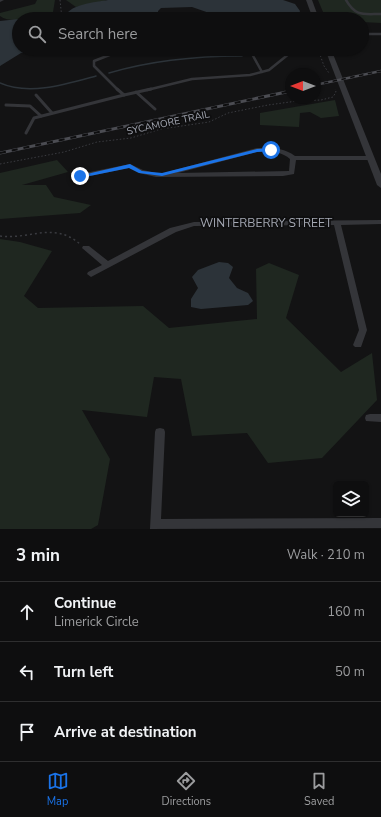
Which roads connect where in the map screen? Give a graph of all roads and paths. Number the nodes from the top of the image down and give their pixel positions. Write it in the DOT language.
graph roads {
  1 [pos="60,0"];
  2 [pos="309,0"];
  3 [pos="346,0"];
  4 [pos="61,12"];
  5 [pos="313,12"];
  6 [pos="353,12"];
  7 [pos="369,14"];
  8 [pos="381,14"];
  9 [pos="369,34"];
  10 [pos="381,34"];
  11 [pos="106,56"];
  12 [pos="253,56"];
  13 [pos="286,56"];
  14 [pos="320,56"];
  15 [pos="331,56"];
  16 [pos="262,72"];
  17 [pos="331,75"];
  18 [pos="335,84"];
  19 [pos="136,92"];
  20 [pos="36,95"];
  21 [pos="124,95"];
  22 [pos="6,105"];
  23 [pos="155,109"];
  24 [pos="52,114"];
  25 [pos="41,116"];
  26 [pos="26,133"];
  27 [pos="293,158"];
  28 [pos="369,158"];
  29 [pos="0,164"];
  30 [pos="162,175"];
  31 [pos="80,176"];
  32 [pos="381,185"];
  33 [pos="337,222"];
  34 [pos="381,222"];
  35 [pos="0,236"];
  36 [pos="86,248"];
  37 [pos="108,265"];
  38 [pos="91,274"];
  39 [pos="358,345"];
  40 [pos="370,418"];
  41 [pos="381,418"];
  42 [pos="160,432"];
  43 [pos="381,523"];
  44 [pos="156,526"];
  1 -- 4 [label="path"];
  2 -- 5 [label="street"];
  3 -- 6 [label="lane"];
  7 -- 8 [label="lane"];
  9 -- 10 [label="lane"];
  11 -- 21 [label="lane"];
  12 -- 16 [label="lane"];
  13 -- 16 [label="lane"];
  14 -- 17 [label="path"];
  15 -- 28 [label="street"];
  16 -- 19 [label="lane"];
  18 -- 29 [label="path, SYCAMORE TRAIL"];
  19 -- 21 [label="lane"];
  19 -- 23 [label="lane"];
  20 -- 24 [label="lane"];
  21 -- 24 [label="lane"];
  22 -- 25 [label="lane"];
  24 -- 25 [label="lane"];
  25 -- 26 [label="lane"];
  27 -- 28 [label="street"];
  27 -- 30 [label="street"];
  27 -- 30 [label="street"];
  28 -- 32 [label="street"];
  30 -- 31 [label="street"];
  33 -- 34 [label="street, WINTERBERRY STREET"];
  33 -- 37 [label="street, WINTERBERRY STREET"];
  33 -- 39 [label="street"];
  35 -- 36 [label="path"];
  36 -- 37 [label="street"];
  37 -- 38 [label="street, WINTERBERRY STREET"];
  40 -- 41 [label="street"];
  42 -- 44 [label="street"];
  43 -- 44 [label="street"];
}
